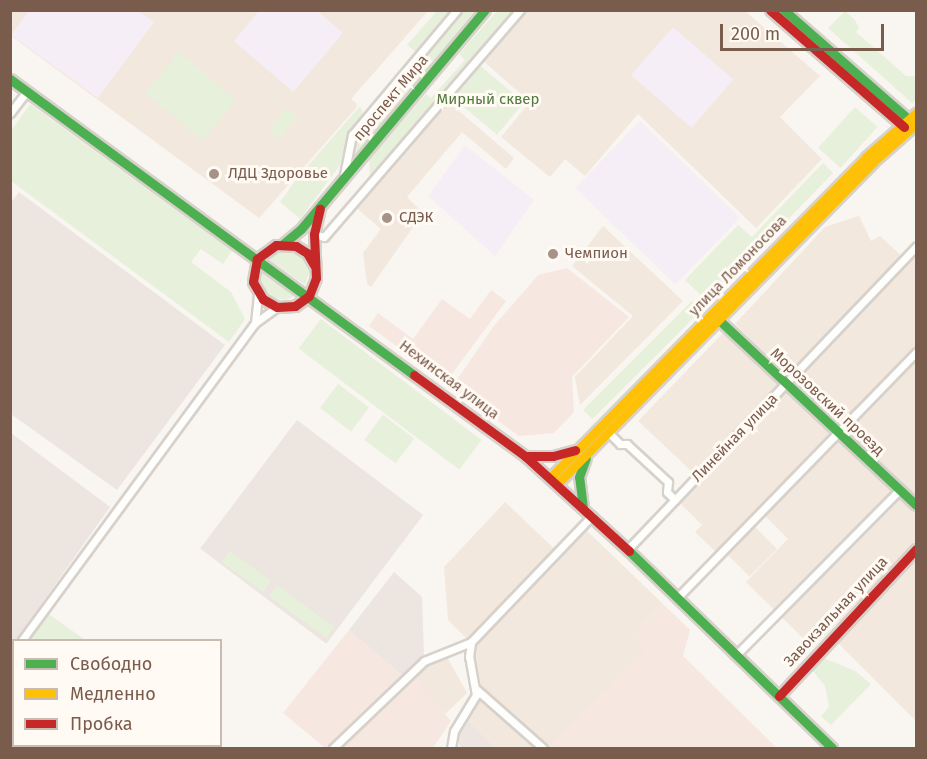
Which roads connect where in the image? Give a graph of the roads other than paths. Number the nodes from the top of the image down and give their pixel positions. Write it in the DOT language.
graph roads {
  1 [pos="457,10"];
  2 [pos="485,10"];
  3 [pos="520,10"];
  4 [pos="770,10"];
  5 [pos="784,10"];
  6 [pos="10,79"];
  7 [pos="27,91"];
  8 [pos="10,114"];
  9 [pos="911,122"];
  10 [pos="344,178"];
  11 [pos="829,201"];
  12 [pos="321,206"];
  13 [pos="314,234"];
  14 [pos="283,244"];
  15 [pos="916,246"];
  16 [pos="257,259"];
  17 [pos="314,265"];
  18 [pos="258,293"];
  19 [pos="309,296"];
  20 [pos="277,307"];
  21 [pos="718,320"];
  22 [pos="255,323"];
  23 [pos="916,352"];
  24 [pos="652,381"];
  25 [pos="786,385"];
  26 [pos="608,432"];
  27 [pos="839,432"];
  28 [pos="588,446"];
  29 [pos="525,456"];
  30 [pos="554,481"];
  31 [pos="900,489"];
  32 [pos="675,500"];
  33 [pos="916,505"];
  34 [pos="583,508"];
  35 [pos="592,516"];
  36 [pos="916,549"];
  37 [pos="627,550"];
  38 [pos="677,598"];
  39 [pos="23,639"];
  40 [pos="471,642"];
  41 [pos="736,655"];
  42 [pos="476,689"];
  43 [pos="778,696"];
  44 [pos="333,748"];
  45 [pos="451,748"];
  46 [pos="543,748"];
  47 [pos="832,748"];
  1 -- 10 [label="street"];
  2 -- 10 [label="main road, проспект Мира"];
  3 -- 13 [label="street"];
  4 -- 9 [label="main road"];
  5 -- 9 [label="main road"];
  6 -- 7 [label="main road, Нехинская улица"];
  7 -- 8 [label="street"];
  7 -- 16 [label="main road, Нехинская улица"];
  9 -- 11 [label="main road, улица Ломоносова"];
  10 -- 12 [label="main road, проспект Мира"];
  11 -- 21 [label="main road, улица Ломоносова"];
  11 -- 24 [label="main road, улица Ломоносова"];
  12 -- 13 [label="main road, проспект Мира"];
  12 -- 14 [label="main road, проспект Мира"];
  13 -- 17 [label="main road, проспект Мира"];
  14 -- 16 [label="main road, проспект Мира"];
  14 -- 17 [label="main road"];
  15 -- 25 [label="street, Линейная улица"];
  16 -- 18 [label="main road"];
  16 -- 19 [label="main road, Нехинская улица"];
  17 -- 19 [label="main road, проспект Мира"];
  18 -- 20 [label="main road"];
  18 -- 22 [label="street"];
  19 -- 20 [label="main road"];
  19 -- 29 [label="main road, Нехинская улица"];
  20 -- 22 [label="street"];
  21 -- 24 [label="main road, улица Ломоносова"];
  21 -- 25 [label="main road, Морозовский проезд"];
  22 -- 39 [label="street"];
  23 -- 27 [label="street"];
  24 -- 26 [label="main road, улица Ломоносова"];
  24 -- 28 [label="main road, улица Ломоносова"];
  25 -- 27 [label="main road, Морозовский проезд"];
  25 -- 32 [label="street, Линейная улица"];
  26 -- 28 [label="main road, улица Ломоносова"];
  26 -- 32 [label="street"];
  27 -- 31 [label="main road, Морозовский проезд"];
  27 -- 38 [label="street"];
  28 -- 29 [label="main road, улица Ломоносова"];
  28 -- 30 [label="main road, улица Ломоносова"];
  28 -- 34 [label="main road, улица Ломоносова"];
  29 -- 30 [label="main road, Нехинская улица"];
  30 -- 34 [label="main road, Нехинская улица"];
  31 -- 33 [label="main road, Морозовский проезд"];
  31 -- 41 [label="street"];
  32 -- 37 [label="street, Линейная улица"];
  34 -- 35 [label="main road, Нехинская улица"];
  35 -- 37 [label="main road, Нехинская улица"];
  35 -- 40 [label="street"];
  36 -- 43 [label="main road, Завокзальная улица"];
  37 -- 38 [label="main road, Нехинская улица"];
  38 -- 41 [label="main road, Нехинская улица"];
  40 -- 42 [label="street"];
  40 -- 44 [label="street"];
  41 -- 43 [label="main road, Нехинская улица"];
  42 -- 45 [label="street"];
  42 -- 46 [label="street"];
  43 -- 47 [label="main road, Нехинская улица"];
}
